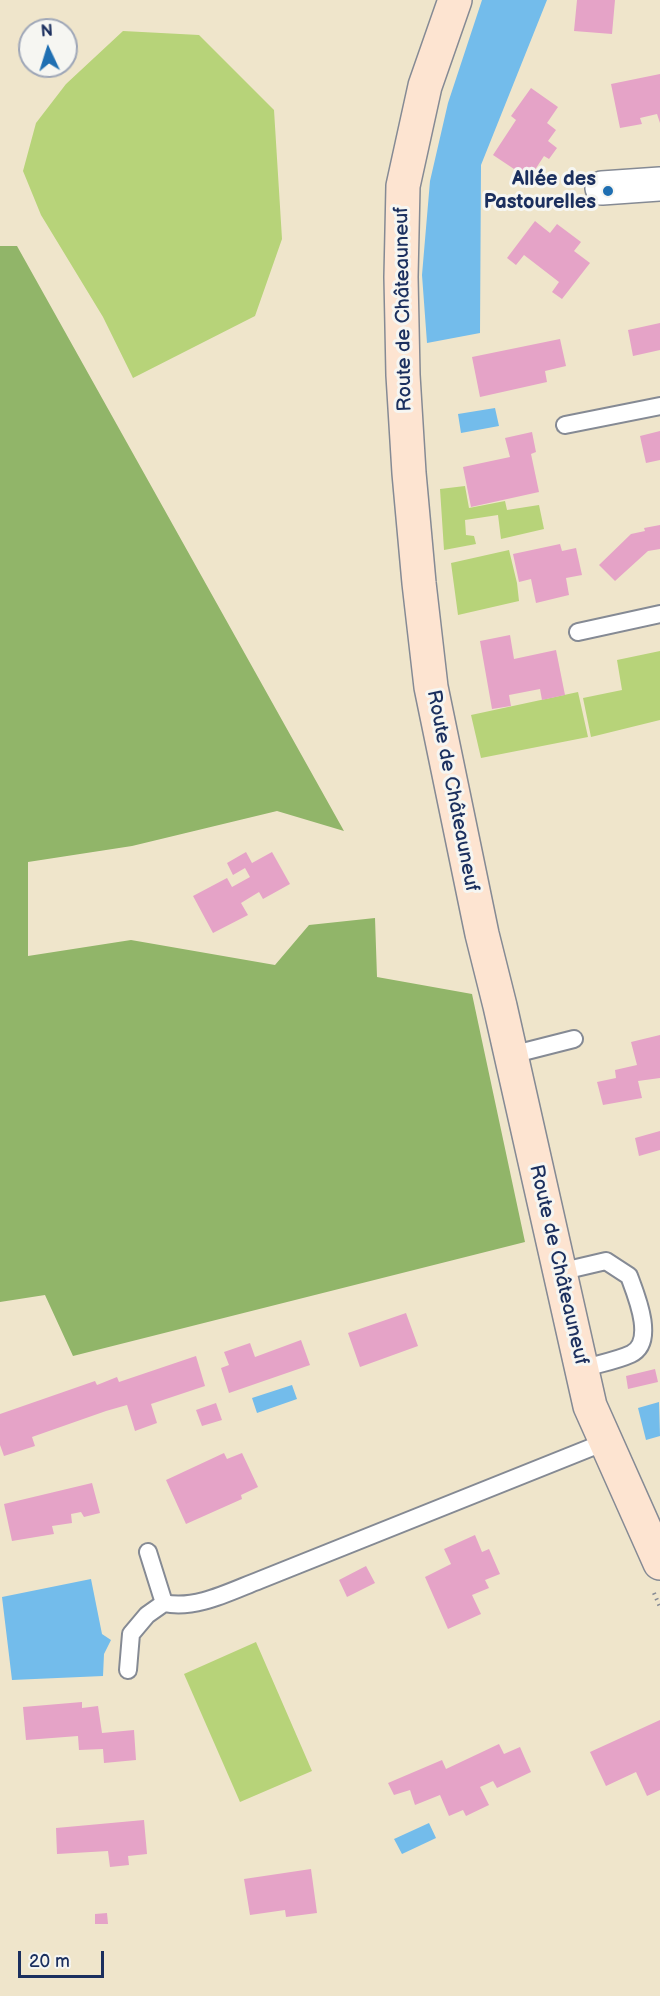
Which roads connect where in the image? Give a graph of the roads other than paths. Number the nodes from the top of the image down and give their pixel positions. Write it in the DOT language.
graph roads {
  1 [pos="455,0"];
  2 [pos="660,184"];
  3 [pos="602,188"];
  4 [pos="660,406"];
  5 [pos="566,425"];
  6 [pos="660,614"];
  7 [pos="578,632"];
  8 [pos="574,1039"];
  9 [pos="511,1055"];
  10 [pos="559,1272"];
  11 [pos="581,1369"];
  12 [pos="605,1442"];
  13 [pos="148,1551"];
  14 [pos="660,1563"];
  15 [pos="164,1603"];
  16 [pos="128,1670"];
  1 -- 9 [label="main road, Route de Châteauneuf"];
  2 -- 3 [label="street"];
  4 -- 5 [label="lane"];
  6 -- 7 [label="lane"];
  8 -- 9 [label="lane"];
  9 -- 10 [label="main road, Route de Châteauneuf"];
  10 -- 11 [label="main road, Route de Châteauneuf"];
  10 -- 11 [label="lane"];
  11 -- 12 [label="main road, Route de Châteauneuf"];
  12 -- 14 [label="main road, Route de Châteauneuf"];
  12 -- 15 [label="lane"];
  13 -- 15 [label="lane"];
  15 -- 16 [label="lane"];
}
